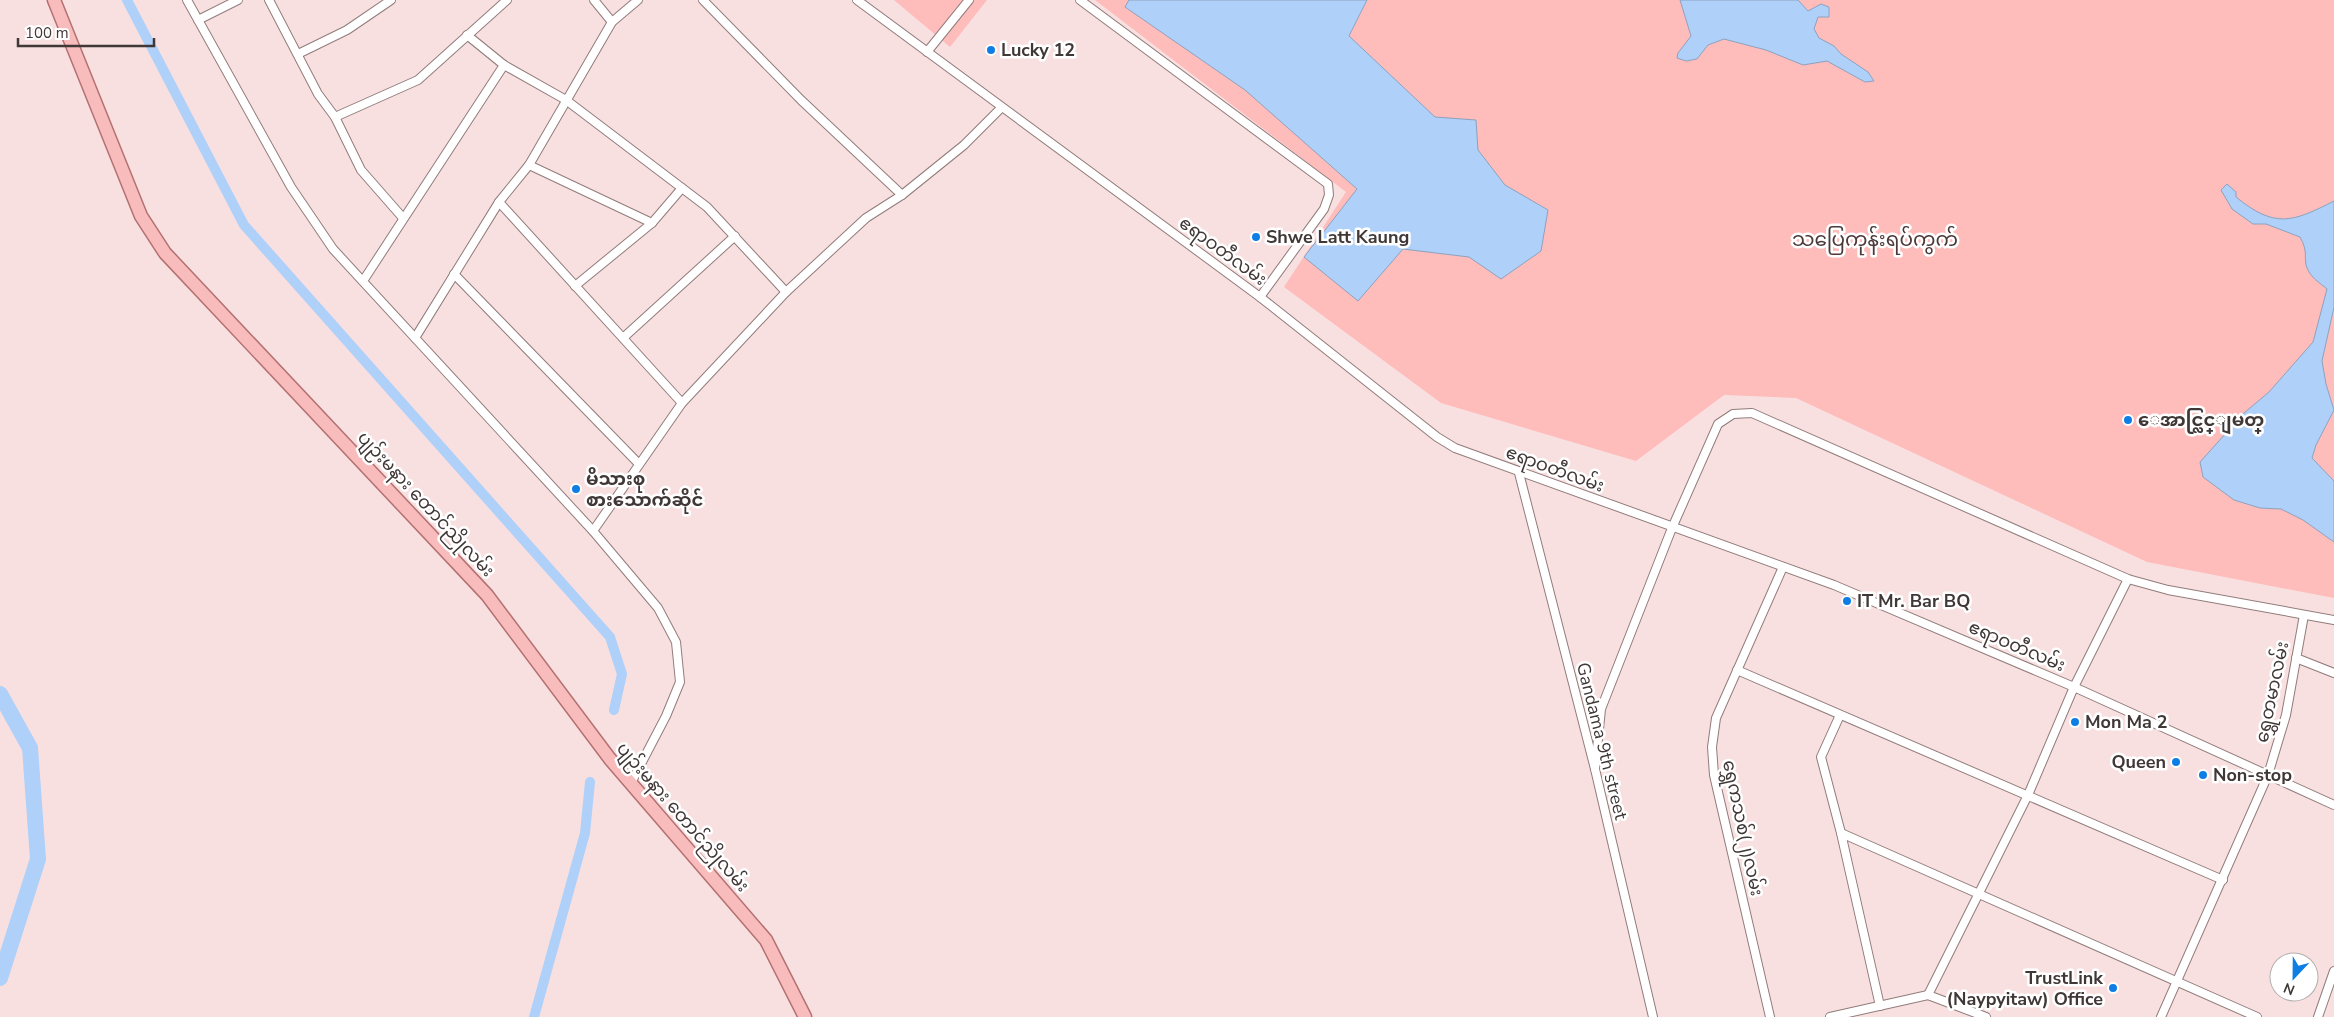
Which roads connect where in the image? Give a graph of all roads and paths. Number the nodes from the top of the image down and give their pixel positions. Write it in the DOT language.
graph roads {
  1 [pos="54,0"];
  2 [pos="187,0"];
  3 [pos="238,0"];
  4 [pos="269,0"];
  5 [pos="391,0"];
  6 [pos="507,0"];
  7 [pos="594,0"];
  8 [pos="638,0"];
  9 [pos="703,0"];
  10 [pos="857,0"];
  11 [pos="969,0"];
  12 [pos="1080,0"];
  13 [pos="198,20"];
  14 [pos="612,22"];
  15 [pos="467,35"];
  16 [pos="927,52"];
  17 [pos="298,54"];
  18 [pos="504,65"];
  19 [pos="566,100"];
  20 [pos="1001,108"];
  21 [pos="335,118"];
  22 [pos="529,165"];
  23 [pos="682,188"];
  24 [pos="902,195"];
  25 [pos="499,202"];
  26 [pos="403,218"];
  27 [pos="652,223"];
  28 [pos="735,236"];
  29 [pos="454,274"];
  30 [pos="363,281"];
  31 [pos="575,286"];
  32 [pos="786,292"];
  33 [pos="1260,297"];
  34 [pos="415,338"];
  35 [pos="623,338"];
  36 [pos="682,403"];
  37 [pos="639,464"];
  38 [pos="1519,473"];
  39 [pos="1672,528"];
  40 [pos="593,531"];
  41 [pos="1783,567"];
  42 [pos="2128,579"];
  43 [pos="2304,615"];
  44 [pos="2334,620"];
  45 [pos="2296,658"];
  46 [pos="1737,670"];
  47 [pos="2334,673"];
  48 [pos="2074,687"];
  49 [pos="1840,715"];
  50 [pos="1595,769"];
  51 [pos="2268,775"];
  52 [pos="631,783"];
  53 [pos="2028,795"];
  54 [pos="2334,805"];
  55 [pos="1841,833"];
  56 [pos="2223,880"];
  57 [pos="1979,893"];
  58 [pos="2334,971"];
  59 [pos="2176,982"];
  60 [pos="1928,995"];
  61 [pos="1880,1006"];
  62 [pos="805,1017"];
  63 [pos="1653,1017"];
  64 [pos="1770,1017"];
  65 [pos="1830,1017"];
  66 [pos="1986,1017"];
  67 [pos="2161,1017"];
  68 [pos="2257,1017"];
  69 [pos="2318,1017"];
  1 -- 52 [label="main road, ပျဉ်းမနား တောင်ညိုလမ်း"];
  2 -- 13 [label="street"];
  3 -- 13 [label="street"];
  4 -- 17 [label="street"];
  5 -- 17 [label="street"];
  6 -- 15 [label="street"];
  7 -- 14 [label="street"];
  8 -- 14 [label="street"];
  9 -- 24 [label="street"];
  10 -- 16 [label="street, ဧရာဝတီလမ်း"];
  11 -- 16 [label="street"];
  12 -- 33 [label="street"];
  13 -- 30 [label="street"];
  14 -- 19 [label="street"];
  15 -- 18 [label="street"];
  15 -- 21 [label="street"];
  16 -- 20 [label="street, ဧရာဝတီလမ်း"];
  17 -- 21 [label="street"];
  18 -- 19 [label="street"];
  18 -- 26 [label="street"];
  19 -- 22 [label="street"];
  19 -- 23 [label="street"];
  20 -- 24 [label="street"];
  20 -- 33 [label="street, ဧရာဝတီလမ်း"];
  21 -- 26 [label="street"];
  22 -- 25 [label="street"];
  22 -- 27 [label="street"];
  23 -- 27 [label="street"];
  23 -- 28 [label="street"];
  24 -- 32 [label="street"];
  25 -- 29 [label="street"];
  25 -- 31 [label="street"];
  26 -- 30 [label="street"];
  27 -- 31 [label="street"];
  28 -- 32 [label="street"];
  28 -- 35 [label="street"];
  29 -- 34 [label="street"];
  29 -- 37 [label="street"];
  30 -- 34 [label="street"];
  31 -- 35 [label="street"];
  32 -- 36 [label="street"];
  33 -- 38 [label="street, ဧရာဝတီလမ်း"];
  34 -- 40 [label="street"];
  35 -- 36 [label="street"];
  36 -- 37 [label="street"];
  37 -- 40 [label="street"];
  38 -- 39 [label="street, ဧရာဝတီလမ်း"];
  38 -- 50 [label="street, Gandama 9th street"];
  39 -- 41 [label="street, ဧရာဝတီလမ်း"];
  39 -- 42 [label="street"];
  39 -- 50 [label="street"];
  40 -- 52 [label="street"];
  41 -- 46 [label="street, ရွှေကသစ်(၂)လမ်း"];
  41 -- 48 [label="street, ဧရာဝတီလမ်း"];
  42 -- 43 [label="street"];
  42 -- 48 [label="street"];
  43 -- 44 [label="street"];
  43 -- 45 [label="street, ရွှေတမာလမ်း"];
  45 -- 47 [label="street"];
  45 -- 51 [label="street, ရွှေတမာလမ်း"];
  46 -- 49 [label="street"];
  46 -- 64 [label="street, ရွှေကသစ်(၂)လမ်း"];
  48 -- 51 [label="street, ဧရာဝတီလမ်း"];
  48 -- 53 [label="street"];
  49 -- 53 [label="street"];
  49 -- 55 [label="street"];
  50 -- 63 [label="street, Gandama 9th street"];
  51 -- 54 [label="street, ဧရာဝတီလမ်း"];
  51 -- 56 [label="street, ရွှေတမာလမ်း"];
  52 -- 62 [label="main road, ပျဉ်းမနား တောင်ညိုလမ်း"];
  53 -- 56 [label="street"];
  53 -- 57 [label="street"];
  55 -- 57 [label="street"];
  55 -- 61 [label="street"];
  56 -- 59 [label="street, ရွှေတမာလမ်း"];
  57 -- 59 [label="street"];
  57 -- 60 [label="street"];
  58 -- 69 [label="street"];
  59 -- 67 [label="street, ရွှေတမာလမ်း"];
  59 -- 68 [label="street"];
  60 -- 61 [label="street"];
  60 -- 66 [label="street"];
  61 -- 65 [label="street"];
}
